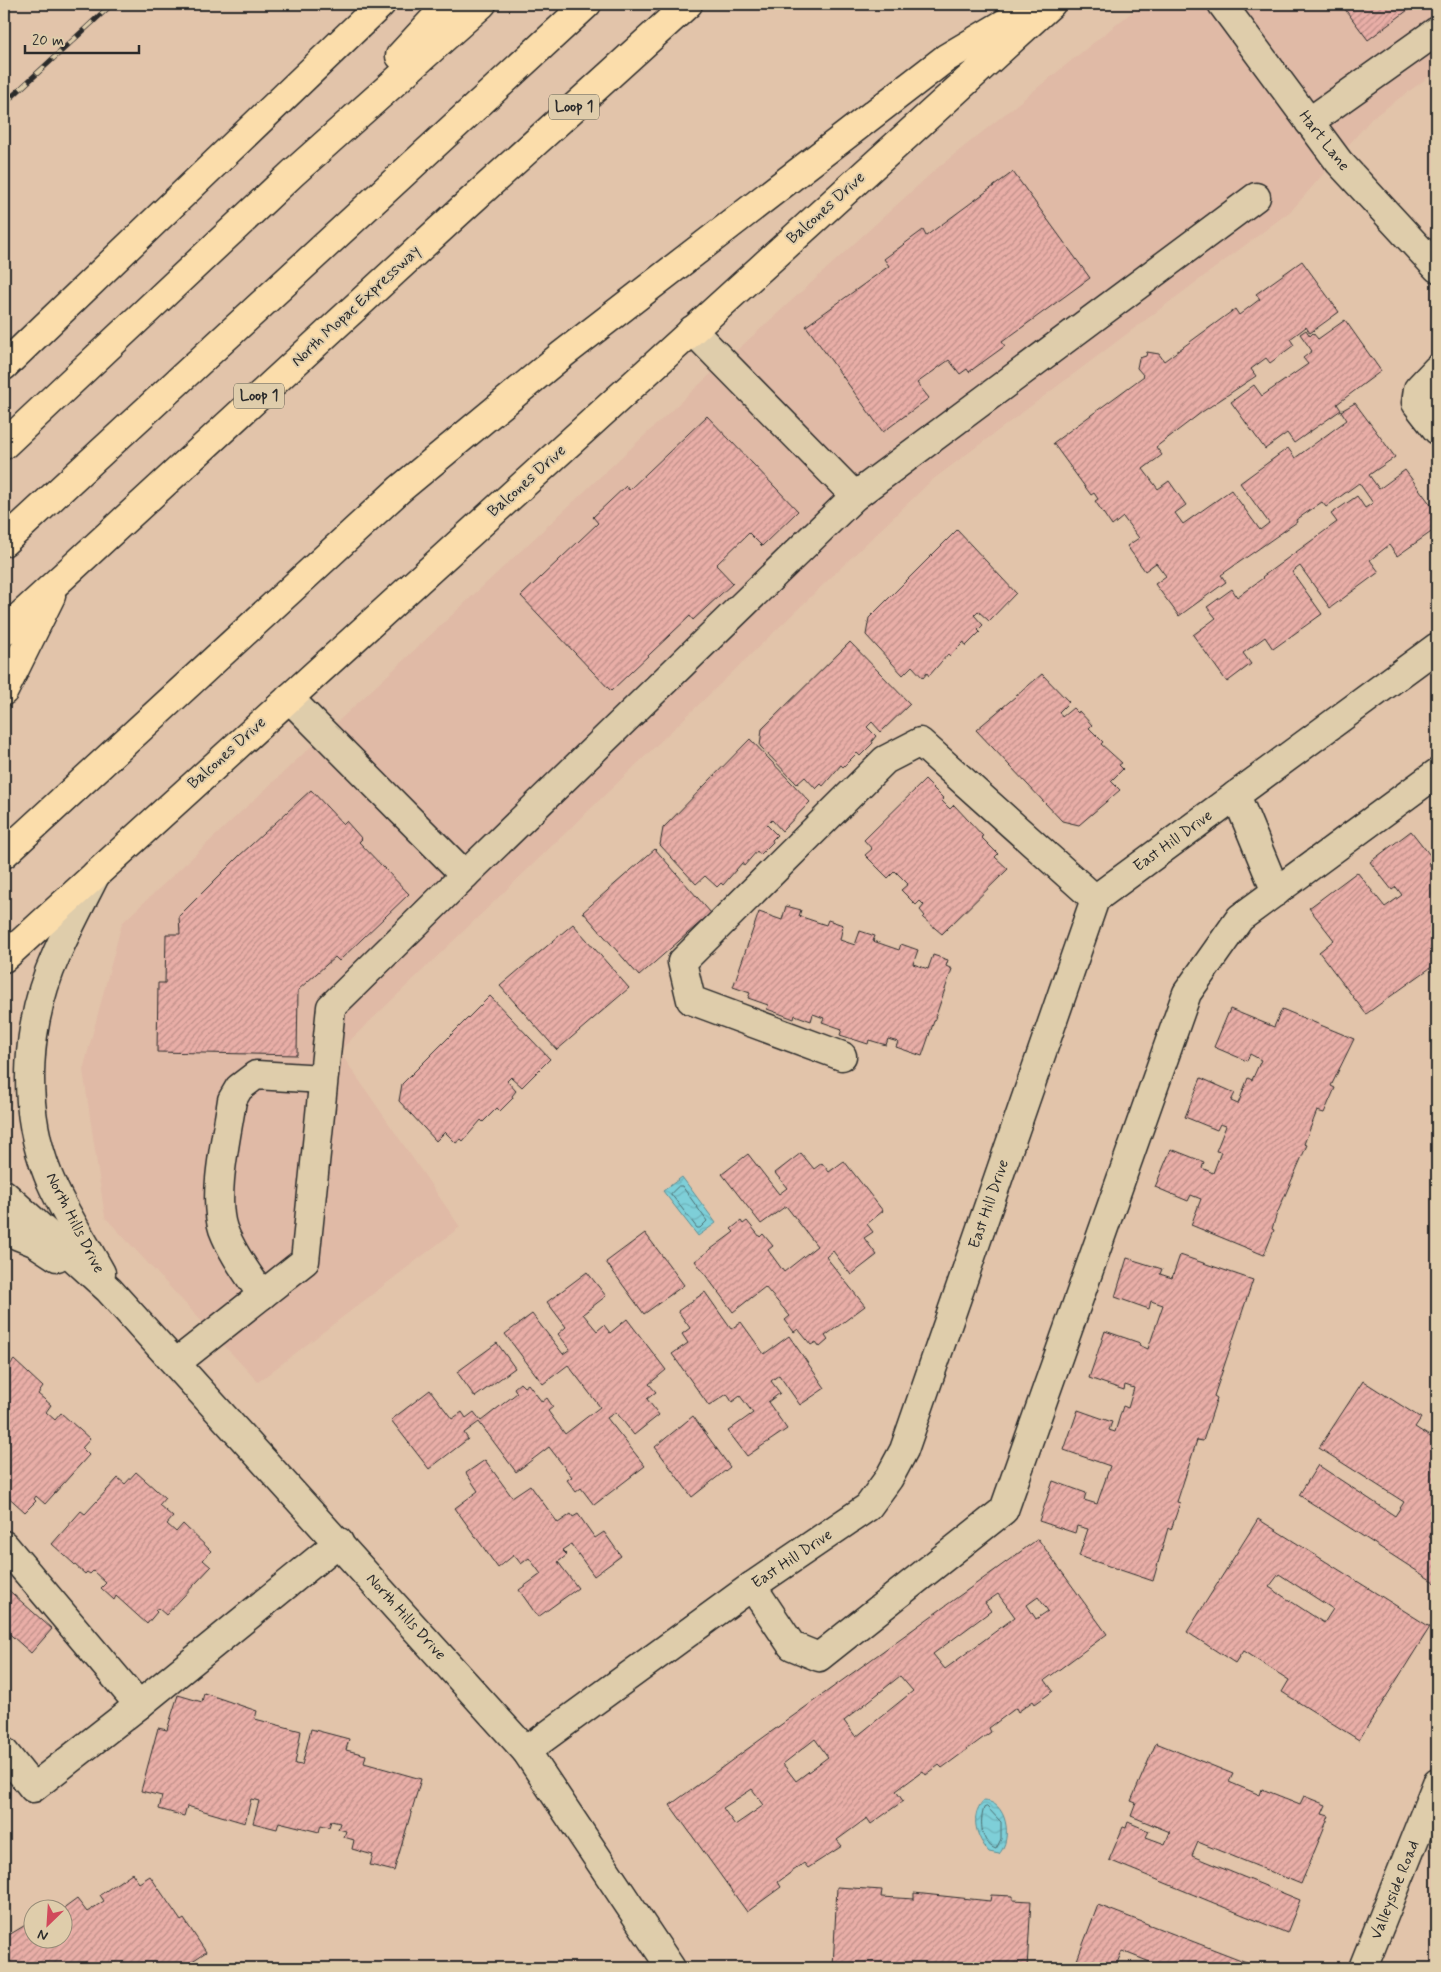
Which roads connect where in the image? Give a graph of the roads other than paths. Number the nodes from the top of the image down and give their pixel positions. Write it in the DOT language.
graph roads {
  1 [pos="381,4"];
  2 [pos="448,4"];
  3 [pos="482,4"];
  4 [pos="587,4"];
  5 [pos="688,4"];
  6 [pos="1036,4"];
  7 [pos="1051,4"];
  8 [pos="1222,4"];
  9 [pos="1437,31"];
  10 [pos="1309,122"];
  11 [pos="293,173"];
  12 [pos="1256,198"];
  13 [pos="1437,268"];
  14 [pos="692,330"];
  15 [pos="4,366"];
  16 [pos="1437,369"];
  17 [pos="1437,430"];
  18 [pos="4,445"];
  19 [pos="855,496"];
  20 [pos="4,542"];
  21 [pos="57,582"];
  22 [pos="4,631"];
  23 [pos="1437,646"];
  24 [pos="4,691"];
  25 [pos="289,698"];
  26 [pos="1437,773"];
  27 [pos="1236,795"];
  28 [pos="4,854"];
  29 [pos="98,870"];
  30 [pos="465,875"];
  31 [pos="1276,892"];
  32 [pos="1095,899"];
  33 [pos="4,958"];
  34 [pos="842,1056"];
  35 [pos="323,1079"];
  36 [pos="4,1194"];
  37 [pos="4,1230"];
  38 [pos="110,1290"];
  39 [pos="262,1295"];
  40 [pos="176,1363"];
  41 [pos="339,1542"];
  42 [pos="4,1545"];
  43 [pos="752,1586"];
  44 [pos="139,1705"];
  45 [pos="526,1751"];
  46 [pos="4,1752"];
  47 [pos="1437,1783"];
  48 [pos="671,1968"];
  49 [pos="1363,1968"];
  1 -- 15 [label="main road"];
  2 -- 11 [label="main road"];
  3 -- 11 [label="main road"];
  4 -- 20 [label="main road"];
  5 -- 21 [label="main road, North Mopac Expressway / Loop 1"];
  6 -- 28 [label="main road"];
  7 -- 14 [label="main road, Balcones Drive"];
  8 -- 10 [label="street, Hart Lane"];
  9 -- 10 [label="street"];
  10 -- 13 [label="street, Hart Lane"];
  11 -- 18 [label="main road"];
  12 -- 19 [label="street"];
  14 -- 19 [label="street"];
  14 -- 25 [label="main road, Balcones Drive"];
  16 -- 17 [label="street"];
  19 -- 30 [label="street"];
  21 -- 22 [label="main road, North Mopac Expressway / Loop 1"];
  21 -- 24 [label="main road"];
  23 -- 27 [label="street, East Hill Drive"];
  25 -- 29 [label="main road, Balcones Drive"];
  25 -- 30 [label="street"];
  26 -- 31 [label="street"];
  27 -- 31 [label="street"];
  27 -- 32 [label="street, East Hill Drive"];
  29 -- 33 [label="main road, Balcones Drive"];
  29 -- 38 [label="street, North Hills Drive"];
  30 -- 35 [label="street"];
  31 -- 43 [label="street"];
  32 -- 34 [label="street"];
  32 -- 43 [label="street, East Hill Drive"];
  35 -- 39 [label="street"];
  35 -- 39 [label="street"];
  36 -- 38 [label="street, North Hills Drive"];
  37 -- 38 [label="street"];
  38 -- 40 [label="street, North Hills Drive"];
  39 -- 40 [label="street"];
  40 -- 41 [label="street, North Hills Drive"];
  41 -- 44 [label="street"];
  41 -- 45 [label="street, North Hills Drive"];
  42 -- 44 [label="street"];
  43 -- 45 [label="street, East Hill Drive"];
  44 -- 46 [label="street"];
  45 -- 48 [label="street, North Hills Drive"];
  47 -- 49 [label="street, Valleyside Road"];
}
